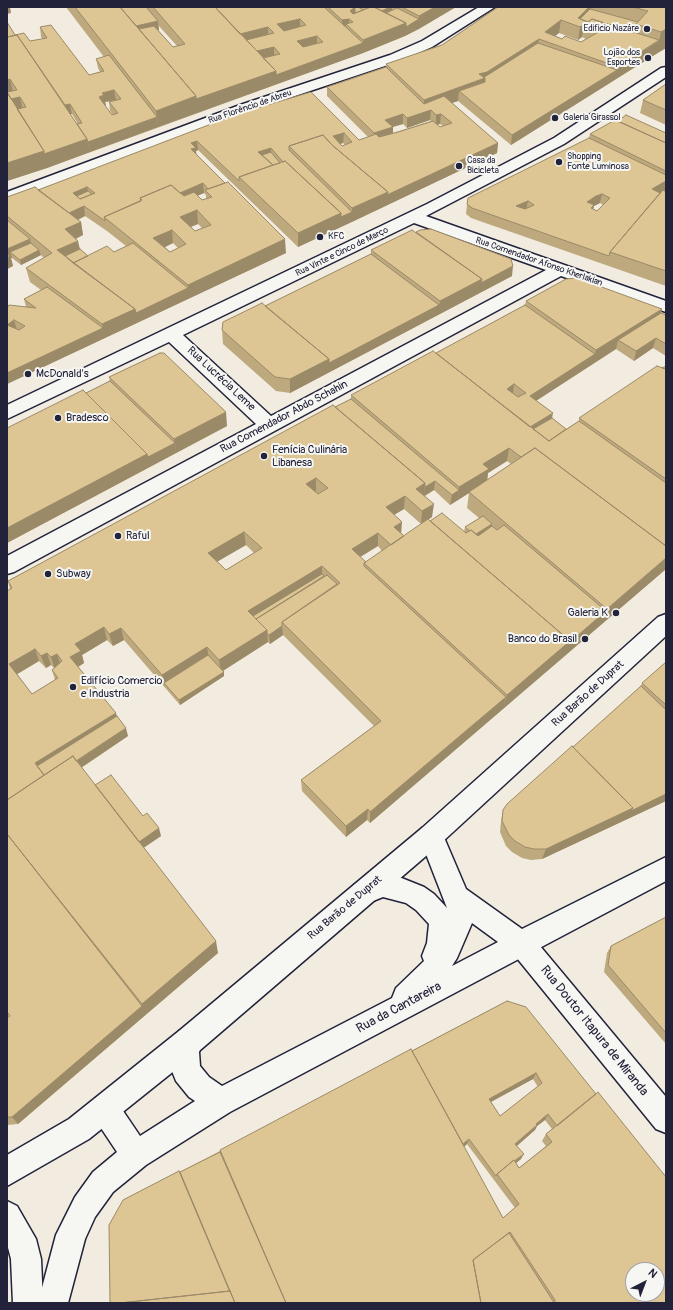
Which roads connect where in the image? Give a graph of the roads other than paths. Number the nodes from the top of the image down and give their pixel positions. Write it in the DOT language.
graph roads {
  1 [pos="488,7"];
  2 [pos="666,70"];
  3 [pos="7,197"];
  4 [pos="413,217"];
  5 [pos="561,269"];
  6 [pos="666,306"];
  7 [pos="172,334"];
  8 [pos="7,413"];
  9 [pos="269,425"];
  10 [pos="7,566"];
  11 [pos="666,623"];
  12 [pos="431,836"];
  13 [pos="666,868"];
  14 [pos="363,893"];
  15 [pos="458,898"];
  16 [pos="521,942"];
  17 [pos="425,979"];
  18 [pos="380,1018"];
  19 [pos="189,1041"];
  20 [pos="220,1102"];
  21 [pos="105,1109"];
  22 [pos="666,1119"];
  23 [pos="136,1155"];
  24 [pos="7,1171"];
  25 [pos="7,1216"];
  26 [pos="28,1303"];
  27 [pos="53,1303"];
  1 -- 3 [label="street, Rua Florêncio de Abreu"];
  2 -- 4 [label="street, Rua Vinte e Cinco de Março"];
  4 -- 5 [label="street, Rua Comendador Afonso Kherlakian"];
  4 -- 7 [label="street, Rua Vinte e Cinco de Março"];
  5 -- 6 [label="street, Rua Comendador Afonso Kherlakian"];
  5 -- 9 [label="street, Rua Comendador Abdo Schahin"];
  7 -- 8 [label="street, Rua Vinte e Cinco de Março"];
  7 -- 9 [label="street, Rua Lucrécia Leme"];
  9 -- 10 [label="street, Rua Comendador Abdo Schahin"];
  11 -- 12 [label="street, Rua Barão de Duprat"];
  12 -- 14 [label="street, Rua Barão de Duprat"];
  12 -- 15 [label="street"];
  13 -- 16 [label="street, Rua da Cantareira"];
  14 -- 17 [label="street"];
  14 -- 19 [label="street, Rua Barão de Duprat"];
  15 -- 16 [label="street, Rua Doutor Itapura de Miranda"];
  15 -- 17 [label="street"];
  16 -- 18 [label="street, Rua da Cantareira"];
  16 -- 22 [label="street, Rua Doutor Itapura de Miranda"];
  17 -- 18 [label="street"];
  18 -- 20 [label="street, Rua da Cantareira"];
  19 -- 20 [label="street"];
  19 -- 21 [label="street, Rua Barão de Duprat"];
  20 -- 23 [label="street, Rua da Cantareira"];
  21 -- 23 [label="street"];
  21 -- 24 [label="street, Rua Barão de Duprat"];
  23 -- 27 [label="street, Rua da Cantareira"];
  25 -- 26 [label="street"];
}
